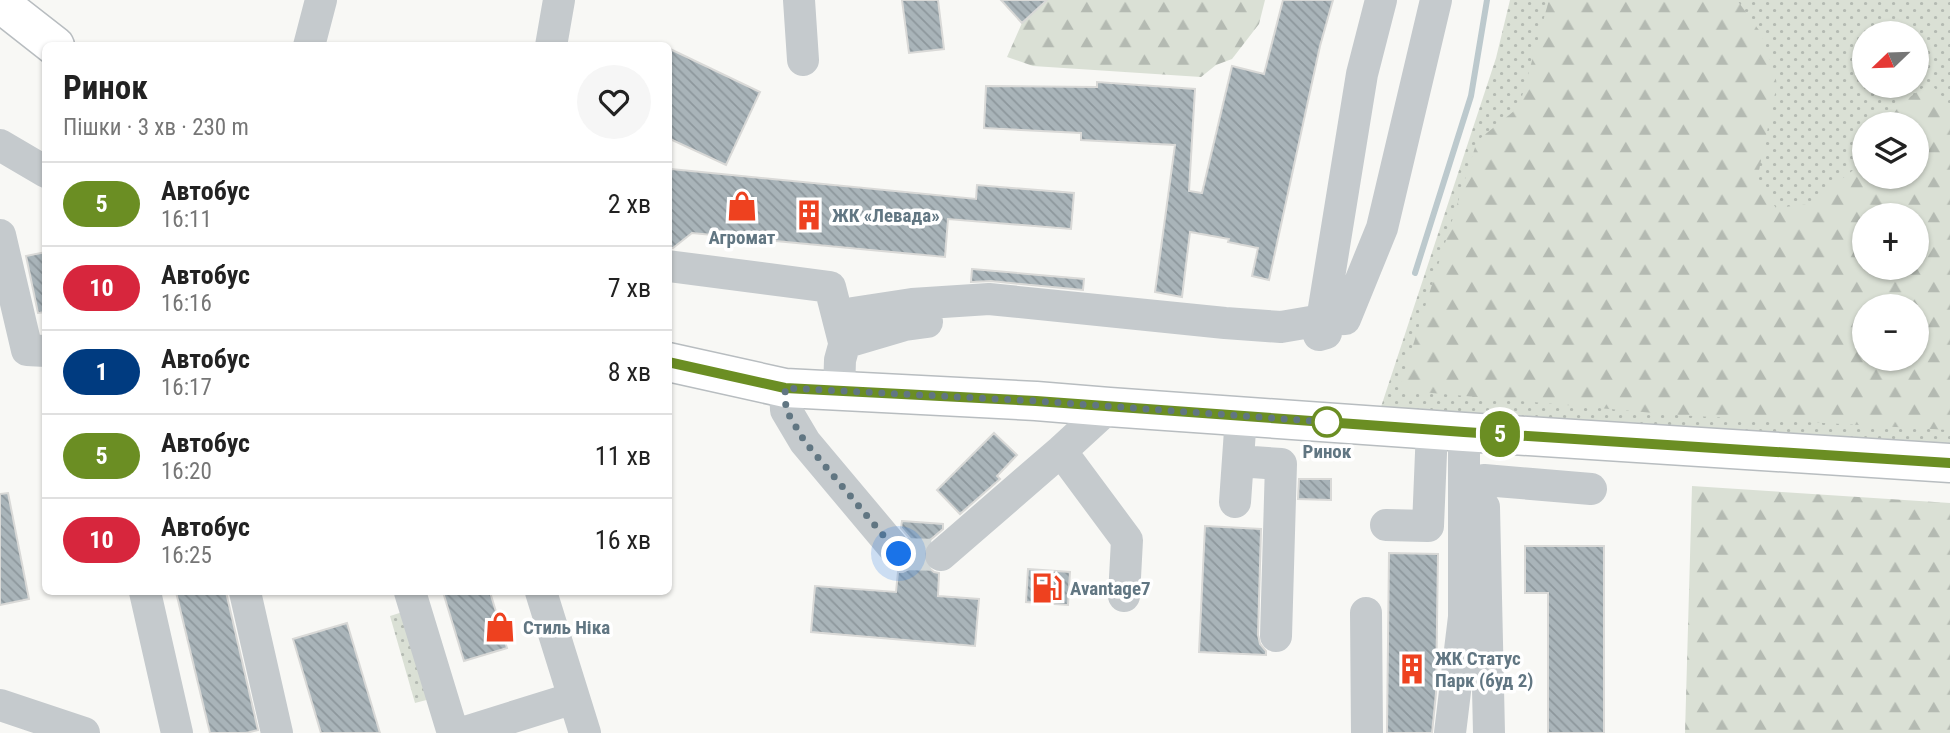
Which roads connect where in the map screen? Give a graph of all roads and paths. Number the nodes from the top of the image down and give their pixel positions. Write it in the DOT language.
graph roads {
  1 [pos="321,0"];
  2 [pos="559,0"];
  3 [pos="799,0"];
  4 [pos="1381,0"];
  5 [pos="1436,0"];
  6 [pos="0,3"];
  7 [pos="50,42"];
  8 [pos="310,42"];
  9 [pos="552,42"];
  10 [pos="803,60"];
  11 [pos="0,145"];
  12 [pos="42,170"];
  13 [pos="0,235"];
  14 [pos="672,267"];
  15 [pos="1322,320"];
  16 [pos="844,343"];
  17 [pos="42,351"];
  18 [pos="672,363"];
  19 [pos="785,388"];
  20 [pos="839,391"];
  21 [pos="1109,407"];
  22 [pos="1241,416"];
  23 [pos="1448,430"];
  24 [pos="1061,451"];
  25 [pos="1238,461"];
  26 [pos="1950,463"];
  27 [pos="1473,479"];
  28 [pos="1591,489"];
  29 [pos="1236,502"];
  30 [pos="1386,525"];
  31 [pos="899,554"];
  32 [pos="941,555"];
  33 [pos="146,595"];
  34 [pos="246,595"];
  35 [pos="411,595"];
  36 [pos="542,595"];
  37 [pos="1124,596"];
  38 [pos="1366,613"];
  39 [pos="1276,636"];
  40 [pos="574,698"];
  41 [pos="0,705"];
  42 [pos="84,733"];
  43 [pos="177,733"];
  44 [pos="277,733"];
  45 [pos="453,733"];
  46 [pos="462,733"];
  47 [pos="584,733"];
  48 [pos="1367,733"];
  49 [pos="1450,733"];
  50 [pos="1489,733"];
  1 -- 8 [label="street"];
  2 -- 9 [label="street"];
  3 -- 10 [label="street"];
  4 -- 15 [label="street"];
  5 -- 15 [label="street"];
  6 -- 7 [label="main road"];
  11 -- 12 [label="street"];
  13 -- 17 [label="street"];
  14 -- 16 [label="street"];
  15 -- 16 [label="street"];
  16 -- 20 [label="street"];
  18 -- 19 [label="main road"];
  19 -- 20 [label="main road"];
  19 -- 31 [label="street"];
  20 -- 21 [label="main road"];
  21 -- 22 [label="main road"];
  21 -- 24 [label="street"];
  22 -- 23 [label="main road"];
  22 -- 25 [label="street"];
  23 -- 26 [label="main road"];
  23 -- 27 [label="street"];
  23 -- 30 [label="street"];
  24 -- 32 [label="street"];
  24 -- 37 [label="street"];
  25 -- 29 [label="street"];
  25 -- 39 [label="street"];
  27 -- 28 [label="street"];
  27 -- 49 [label="street"];
  27 -- 50 [label="street"];
  33 -- 43 [label="street"];
  34 -- 44 [label="street"];
  35 -- 45 [label="street"];
  36 -- 40 [label="street"];
  38 -- 48 [label="street"];
  40 -- 46 [label="street"];
  40 -- 47 [label="street"];
  41 -- 42 [label="street"];
}
